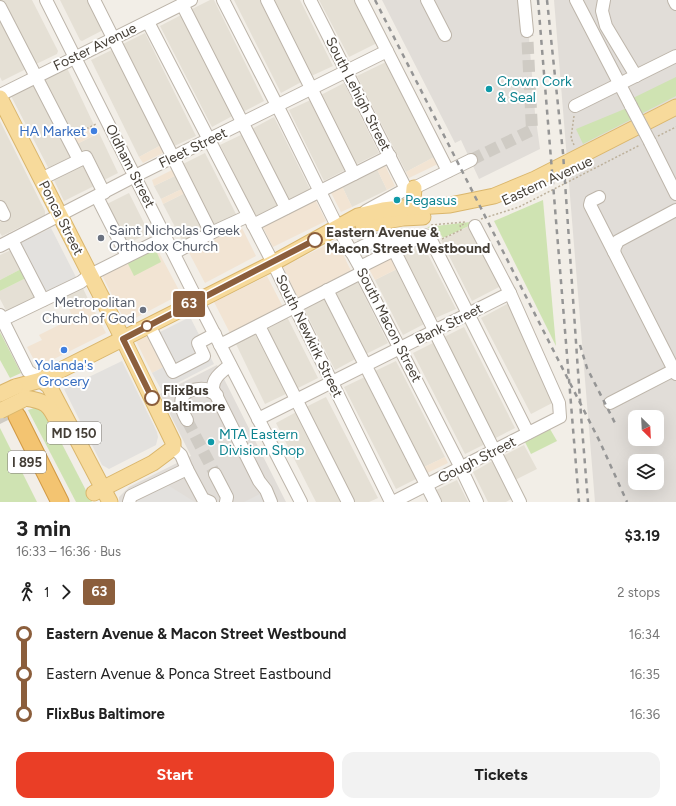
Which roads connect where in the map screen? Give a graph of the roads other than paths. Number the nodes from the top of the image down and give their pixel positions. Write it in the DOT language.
graph roads {
  1 [pos="46,0"];
  2 [pos="94,0"];
  3 [pos="223,0"];
  4 [pos="267,0"];
  5 [pos="310,0"];
  6 [pos="361,0"];
  7 [pos="427,0"];
  8 [pos="524,0"];
  9 [pos="576,0"];
  10 [pos="604,0"];
  11 [pos="674,0"];
  12 [pos="187,2"];
  13 [pos="676,4"];
  14 [pos="0,7"];
  15 [pos="148,22"];
  16 [pos="527,31"];
  17 [pos="445,35"];
  18 [pos="113,38"];
  19 [pos="387,51"];
  20 [pos="676,56"];
  21 [pos="74,57"];
  22 [pos="346,72"];
  23 [pos="636,76"];
  24 [pos="36,77"];
  25 [pos="620,84"];
  26 [pos="311,89"];
  27 [pos="0,96"];
  28 [pos="278,106"];
  29 [pos="576,106"];
  30 [pos="676,107"];
  31 [pos="676,117"];
  32 [pos="242,124"];
  33 [pos="208,140"];
  34 [pos="390,156"];
  35 [pos="174,157"];
  36 [pos="79,160"];
  37 [pos="471,160"];
  38 [pos="448,172"];
  39 [pos="354,174"];
  40 [pos="135,176"];
  41 [pos="41,179"];
  42 [pos="410,188"];
  43 [pos="320,191"];
  44 [pos="676,194"];
  45 [pos="101,195"];
  46 [pos="599,197"];
  47 [pos="417,207"];
  48 [pos="286,208"];
  49 [pos="676,210"];
  50 [pos="60,216"];
  51 [pos="358,216"];
  52 [pos="250,220"];
  53 [pos="475,226"];
  54 [pos="338,228"];
  55 [pos="211,233"];
  56 [pos="402,236"];
  57 [pos="166,237"];
  58 [pos="12,240"];
  59 [pos="0,246"];
  60 [pos="394,250"];
  61 [pos="351,252"];
  62 [pos="614,252"];
  63 [pos="174,253"];
  64 [pos="127,256"];
  65 [pos="273,263"];
  66 [pos="361,270"];
  67 [pos="90,275"];
  68 [pos="327,290"];
  69 [pos="510,293"];
  70 [pos="43,300"];
  71 [pos="197,300"];
  72 [pos="295,307"];
  73 [pos="469,314"];
  74 [pos="1,318"];
  75 [pos="149,325"];
  76 [pos="259,326"];
  77 [pos="434,331"];
  78 [pos="123,339"];
  79 [pos="217,340"];
  80 [pos="400,348"];
  81 [pos="230,365"];
  82 [pos="365,366"];
  83 [pos="674,366"];
  84 [pos="41,380"];
  85 [pos="331,382"];
  86 [pos="0,394"];
  87 [pos="21,395"];
  88 [pos="216,395"];
  89 [pos="297,400"];
  90 [pos="610,404"];
  91 [pos="11,419"];
  92 [pos="258,419"];
  93 [pos="187,420"];
  94 [pos="528,434"];
  95 [pos="173,448"];
  96 [pos="495,451"];
  97 [pos="461,468"];
  98 [pos="187,469"];
  99 [pos="215,474"];
  100 [pos="427,485"];
  101 [pos="98,494"];
  102 [pos="48,502"];
  103 [pos="60,502"];
  104 [pos="69,502"];
  105 [pos="110,502"];
  106 [pos="130,502"];
  107 [pos="210,502"];
  108 [pos="226,502"];
  109 [pos="271,502"];
  110 [pos="301,502"];
  111 [pos="348,502"];
  112 [pos="392,502"];
  113 [pos="435,502"];
  114 [pos="477,502"];
  115 [pos="520,502"];
  1 -- 21 [label="street, Oldham Street"];
  2 -- 18 [label="street"];
  3 -- 28 [label="street, South Macon Street"];
  4 -- 26 [label="street"];
  5 -- 22 [label="street, South Lehigh Street"];
  6 -- 19 [label="street"];
  7 -- 17 [label="street"];
  8 -- 16 [label="street"];
  9 -- 25 [label="street"];
  10 -- 23 [label="street"];
  11 -- 13 [label="street"];
  12 -- 15 [label="street, Foster Avenue"];
  12 -- 32 [label="street"];
  14 -- 24 [label="street"];
  15 -- 18 [label="street, Foster Avenue"];
  15 -- 33 [label="street, South Newkirk Street"];
  18 -- 21 [label="street, Foster Avenue"];
  18 -- 35 [label="street"];
  19 -- 22 [label="street, Fleet Street"];
  19 -- 38 [label="street"];
  20 -- 23 [label="street"];
  21 -- 24 [label="street, Foster Avenue"];
  21 -- 40 [label="street, Oldham Street"];
  22 -- 26 [label="street, Fleet Street"];
  22 -- 34 [label="street, South Lehigh Street"];
  23 -- 25 [label="street"];
  24 -- 27 [label="street, Foster Avenue"];
  24 -- 36 [label="street"];
  25 -- 29 [label="street"];
  25 -- 44 [label="street, bridge"];
  26 -- 28 [label="street, Fleet Street"];
  26 -- 39 [label="street"];
  27 -- 41 [label="main road, Ponca Street"];
  28 -- 32 [label="street, Fleet Street"];
  28 -- 43 [label="street, South Macon Street"];
  30 -- 47 [label="main road, Eastern Avenue"];
  31 -- 54 [label="main road, Eastern Avenue"];
  32 -- 33 [label="street, Fleet Street"];
  32 -- 48 [label="street"];
  33 -- 35 [label="street, Fleet Street"];
  33 -- 52 [label="street, South Newkirk Street"];
  34 -- 39 [label="street"];
  34 -- 42 [label="street, South Lehigh Street"];
  35 -- 40 [label="street, Fleet Street"];
  35 -- 55 [label="street"];
  36 -- 41 [label="street"];
  36 -- 45 [label="street"];
  37 -- 38 [label="street, Eastern Avenue"];
  38 -- 42 [label="street, Eastern Avenue"];
  39 -- 43 [label="street"];
  40 -- 45 [label="street, Fleet Street"];
  40 -- 57 [label="street, Oldham Street"];
  41 -- 50 [label="main road, Ponca Street"];
  42 -- 47 [label="main road"];
  42 -- 51 [label="street, Eastern Avenue"];
  43 -- 48 [label="street"];
  43 -- 54 [label="street, South Macon Street"];
  45 -- 50 [label="street, Fleet Street"];
  45 -- 64 [label="street"];
  46 -- 62 [label="street"];
  47 -- 51 [label="main road, Eastern Avenue"];
  48 -- 52 [label="street"];
  49 -- 62 [label="street"];
  50 -- 58 [label="street, Fleet Street"];
  50 -- 67 [label="main road, Ponca Street"];
  51 -- 54 [label="main road, Eastern Avenue"];
  52 -- 55 [label="street"];
  52 -- 65 [label="street, South Newkirk Street"];
  53 -- 69 [label="street"];
  54 -- 61 [label="street, South Macon Street"];
  54 -- 65 [label="main road, Eastern Avenue"];
  55 -- 63 [label="street"];
  56 -- 61 [label="street"];
  57 -- 63 [label="street, Oldham Street"];
  57 -- 64 [label="street"];
  58 -- 59 [label="street, Fleet Street"];
  58 -- 70 [label="street"];
  60 -- 66 [label="street"];
  60 -- 73 [label="street"];
  60 -- 77 [label="street"];
  61 -- 66 [label="street, South Macon Street"];
  62 -- 83 [label="street"];
  63 -- 71 [label="street, Oldham Street"];
  64 -- 67 [label="street"];
  65 -- 71 [label="main road, Eastern Avenue"];
  65 -- 72 [label="street, South Newkirk Street"];
  66 -- 68 [label="street"];
  66 -- 80 [label="street, South Macon Street"];
  67 -- 70 [label="street"];
  67 -- 78 [label="main road, Ponca Street"];
  68 -- 72 [label="street"];
  68 -- 82 [label="street"];
  69 -- 73 [label="street, Bank Street"];
  69 -- 94 [label="street, Gough Street"];
  70 -- 74 [label="street"];
  71 -- 75 [label="main road, Eastern Avenue"];
  71 -- 79 [label="street, Oldham Street"];
  72 -- 76 [label="street"];
  72 -- 85 [label="street, South Newkirk Street"];
  73 -- 77 [label="street, Bank Street"];
  73 -- 94 [label="street"];
  74 -- 84 [label="street"];
  75 -- 78 [label="main road, Eastern Avenue"];
  75 -- 79 [label="street"];
  76 -- 79 [label="street"];
  76 -- 89 [label="street"];
  77 -- 80 [label="street, Bank Street"];
  77 -- 96 [label="street"];
  78 -- 84 [label="main road, Eastern Avenue"];
  78 -- 95 [label="main road, Ponca Street"];
  79 -- 81 [label="street, Oldham Street"];
  80 -- 82 [label="street, Bank Street"];
  80 -- 97 [label="street, South Macon Street"];
  81 -- 88 [label="street"];
  81 -- 92 [label="street, Oldham Street"];
  82 -- 85 [label="street, Bank Street"];
  82 -- 100 [label="street"];
  83 -- 90 [label="street"];
  84 -- 87 [label="main road, Eastern Avenue"];
  84 -- 101 [label="main road, MD 150"];
  85 -- 89 [label="street, Bank Street"];
  85 -- 112 [label="street, South Newkirk Street"];
  86 -- 87 [label="main road, Eastern Avenue, bridge"];
  87 -- 91 [label="main road, Eastern Avenue, bridge"];
  87 -- 101 [label="main road, MD 150"];
  88 -- 93 [label="street"];
  88 -- 109 [label="street"];
  89 -- 92 [label="street, Bank Street"];
  89 -- 111 [label="street"];
  91 -- 102 [label="highway, I 895"];
  91 -- 103 [label="highway, I 895"];
  91 -- 104 [label="highway"];
  92 -- 110 [label="street, Oldham Street"];
  94 -- 96 [label="street, Gough Street"];
  95 -- 98 [label="street"];
  95 -- 101 [label="main road"];
  96 -- 97 [label="street, Gough Street"];
  96 -- 115 [label="street"];
  97 -- 100 [label="street, Gough Street"];
  97 -- 114 [label="street, South Macon Street"];
  98 -- 106 [label="street"];
  98 -- 107 [label="street"];
  99 -- 108 [label="street"];
  100 -- 112 [label="street, Gough Street"];
  100 -- 113 [label="street"];
  101 -- 105 [label="main road, MD 150"];
}
